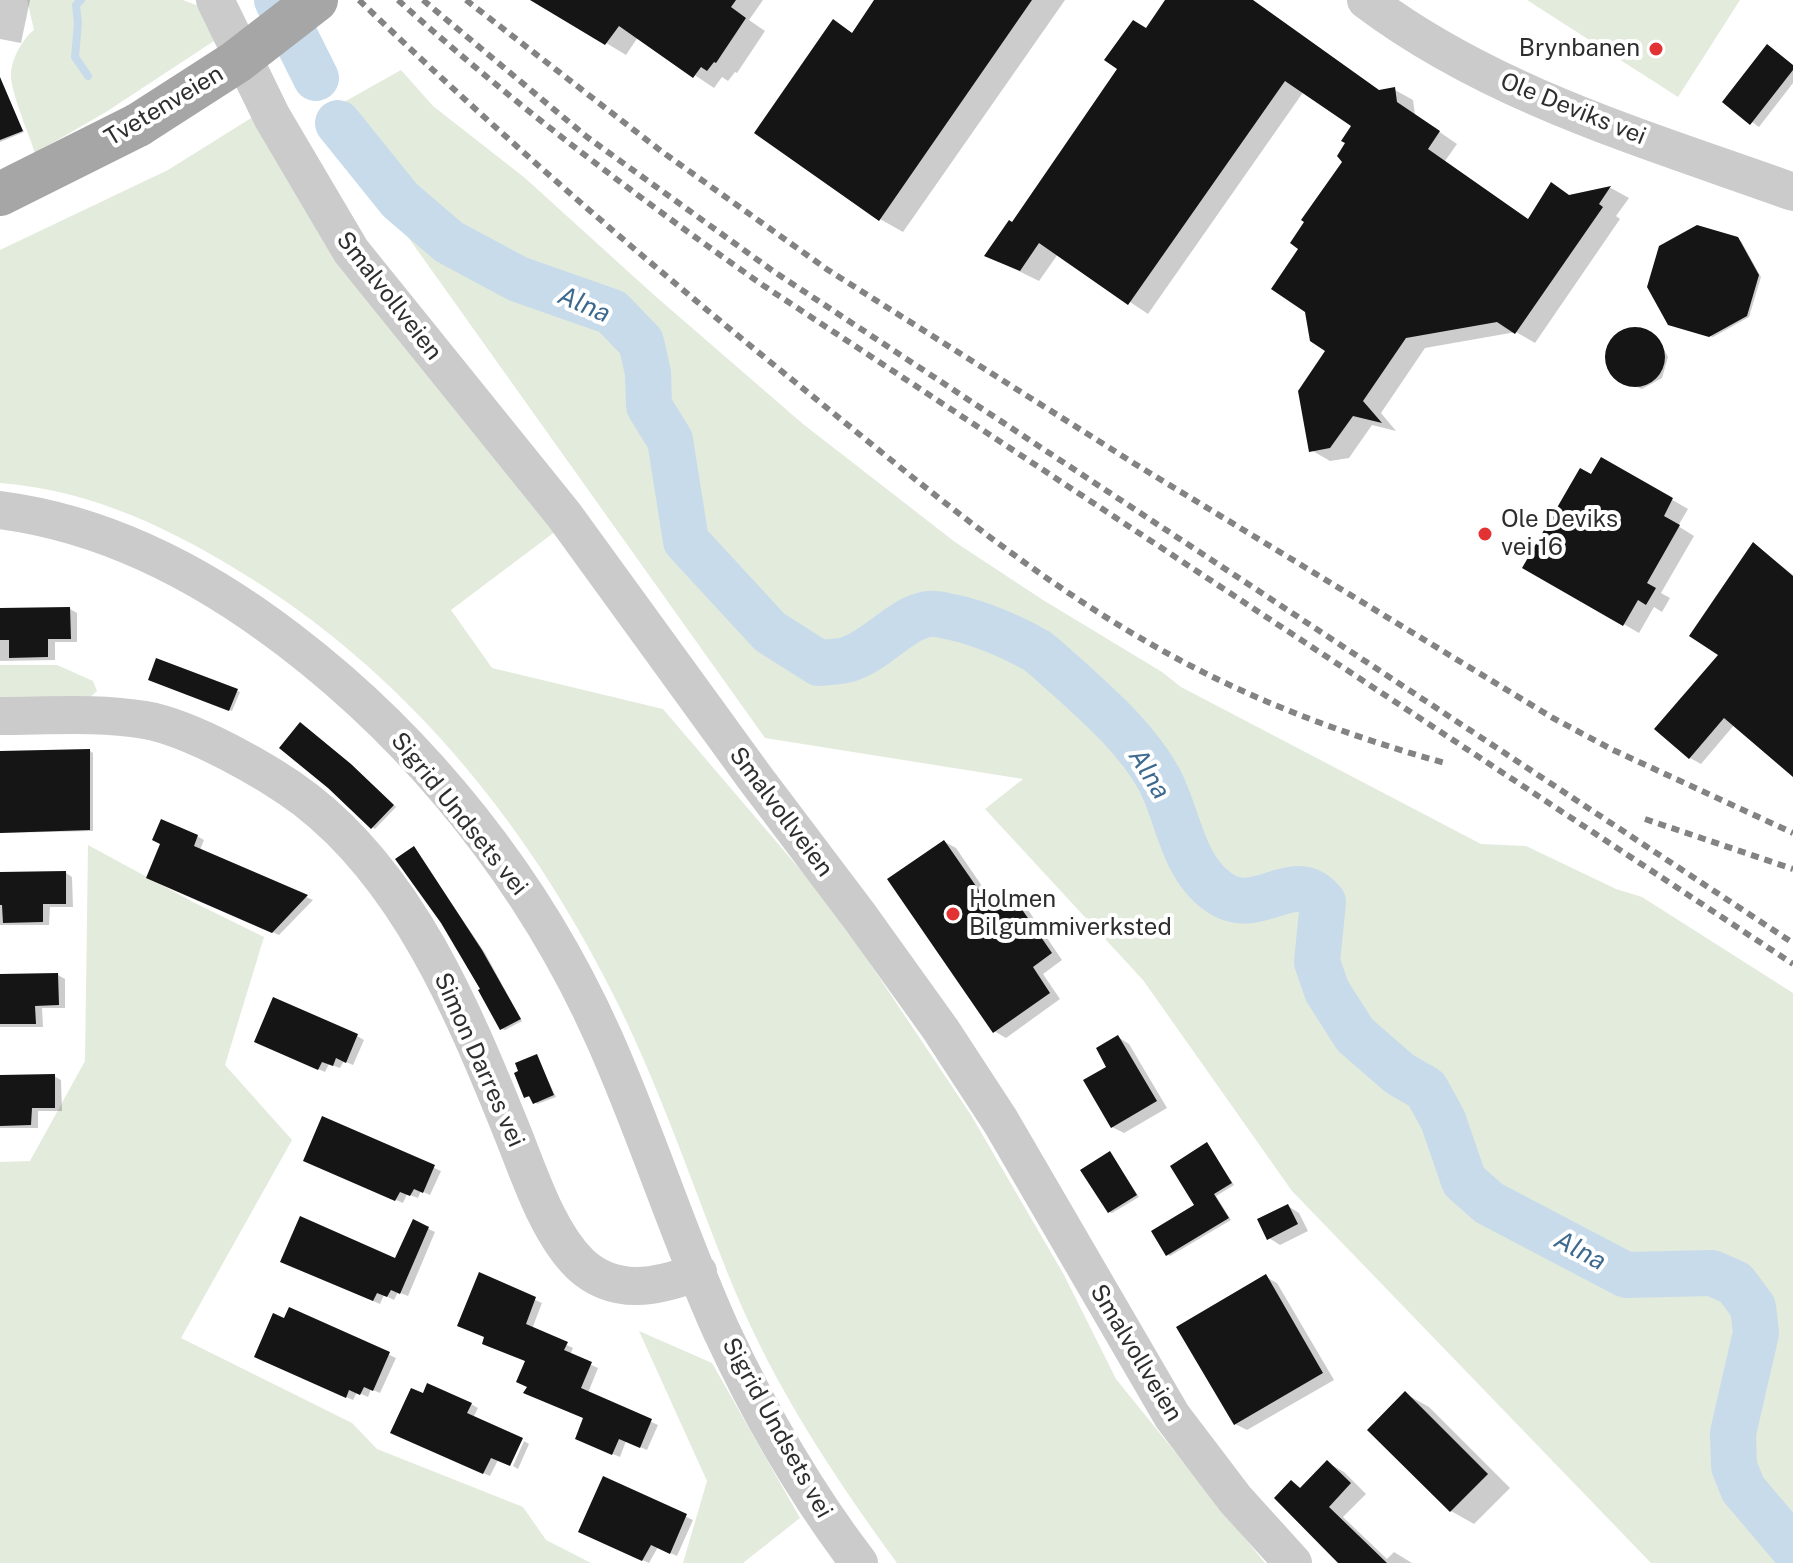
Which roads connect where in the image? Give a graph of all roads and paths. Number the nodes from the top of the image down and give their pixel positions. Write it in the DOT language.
graph roads {
  1 [pos="215,0"];
  2 [pos="316,0"];
  3 [pos="1366,0"];
  4 [pos="1793,192"];
  5 [pos="0,194"];
  6 [pos="0,510"];
  7 [pos="0,716"];
  8 [pos="698,1272"];
  9 [pos="859,1563"];
  10 [pos="1293,1563"];
  1 -- 10 [label="street, Smalvollveien"];
  2 -- 5 [label="main road, Tvetenveien, bridge"];
  3 -- 4 [label="street, Ole Deviks vei"];
  6 -- 8 [label="street, Sigrid Undsets vei"];
  7 -- 8 [label="street, Simon Darres vei"];
  8 -- 9 [label="street, Sigrid Undsets vei"];
}
